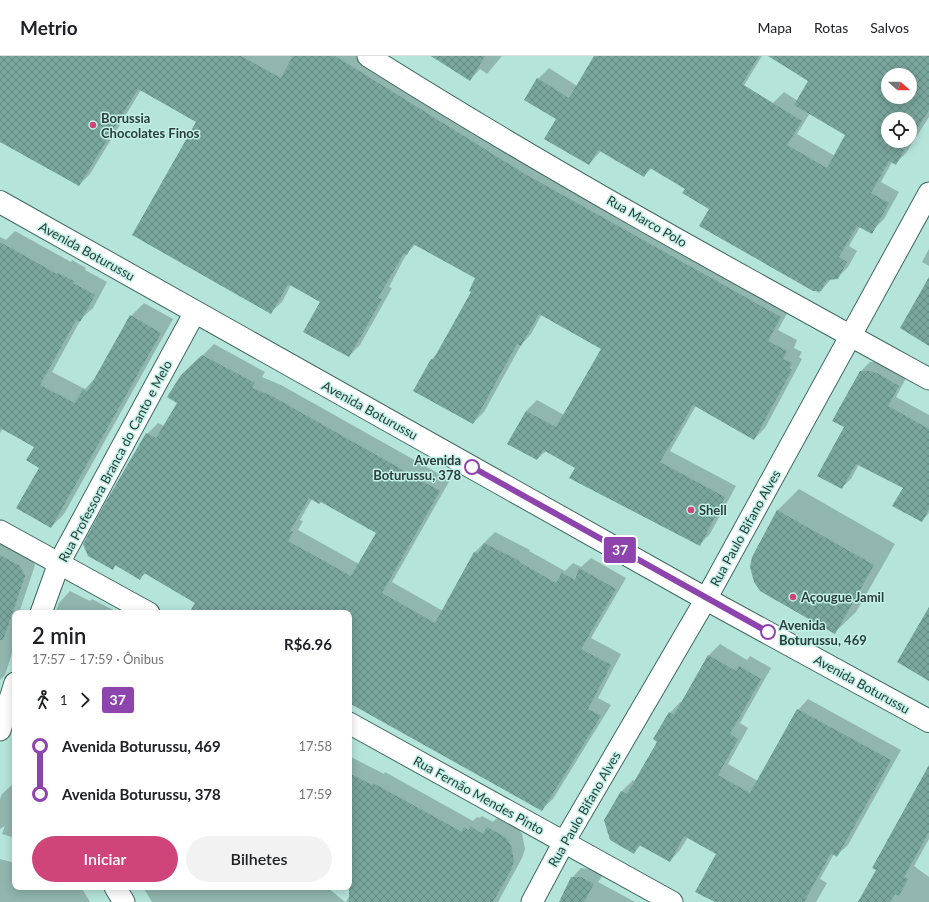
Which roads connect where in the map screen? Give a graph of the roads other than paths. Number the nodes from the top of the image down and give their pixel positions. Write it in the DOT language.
graph roads {
  1 [pos="368,56"];
  2 [pos="929,193"];
  3 [pos="0,202"];
  4 [pos="195,312"];
  5 [pos="852,336"];
  6 [pos="929,379"];
  7 [pos="0,531"];
  8 [pos="59,563"];
  9 [pos="706,598"];
  10 [pos="42,610"];
  11 [pos="144,610"];
  12 [pos="11,711"];
  13 [pos="929,721"];
  14 [pos="352,725"];
  15 [pos="0,730"];
  16 [pos="564,842"];
  17 [pos="117,890"];
  18 [pos="124,902"];
  19 [pos="532,902"];
  20 [pos="672,902"];
  1 -- 5 [label="street, Rua Marco Polo"];
  2 -- 5 [label="street, Rua Paulo Bifano Alves"];
  3 -- 4 [label="main road, Avenida Boturussu"];
  4 -- 8 [label="street, Rua Professora Branca do Canto e Melo"];
  4 -- 9 [label="main road, Avenida Boturussu"];
  5 -- 6 [label="street, Rua Marco Polo"];
  5 -- 9 [label="street, Rua Paulo Bifano Alves"];
  7 -- 8 [label="street"];
  8 -- 10 [label="street, Rua Professora Branca do Canto e Melo"];
  8 -- 11 [label="street"];
  9 -- 13 [label="main road, Avenida Boturussu"];
  9 -- 16 [label="street, Rua Paulo Bifano Alves"];
  12 -- 15 [label="street"];
  14 -- 16 [label="street, Rua Fernão Mendes Pinto"];
  16 -- 19 [label="street, Rua Paulo Bifano Alves"];
  16 -- 20 [label="street, Rua Fernão Mendes Pinto"];
  17 -- 18 [label="street"];
}
